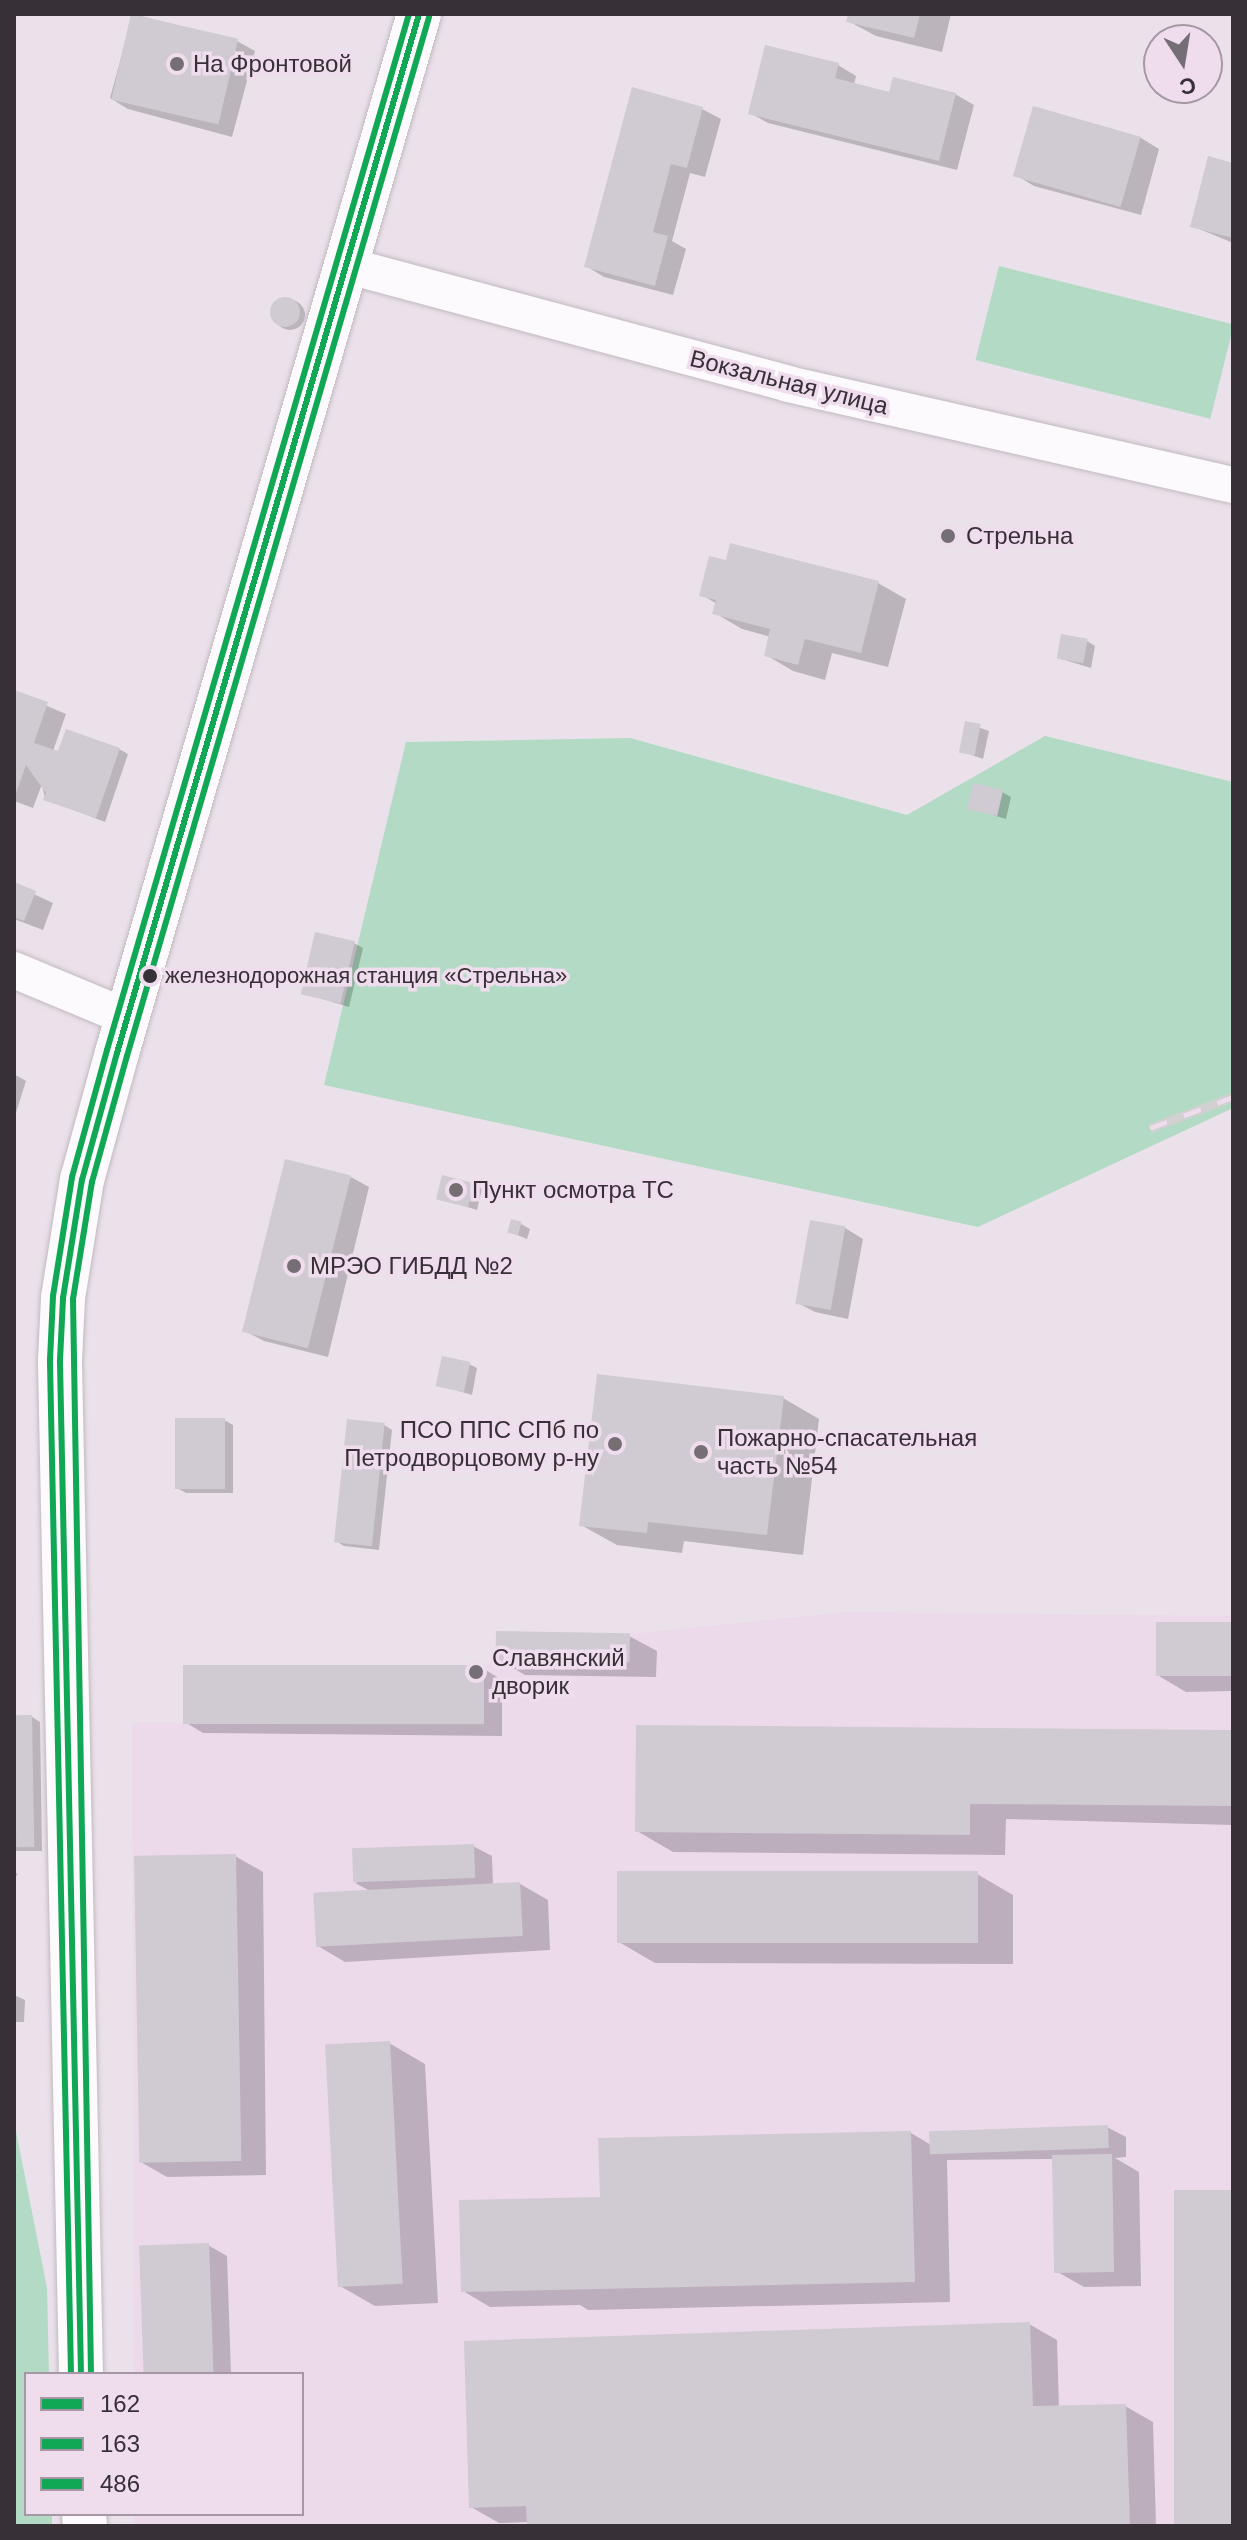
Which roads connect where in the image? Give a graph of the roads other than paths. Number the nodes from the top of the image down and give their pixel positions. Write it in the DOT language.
graph roads {
  1 [pos="419,14"];
  2 [pos="349,266"];
  3 [pos="1233,485"];
  4 [pos="14,970"];
  5 [pos="127,1017"];
  6 [pos="81,2372"];
  1 -- 2 [label="main road"];
  2 -- 3 [label="street, Вокзальная улица"];
  2 -- 5 [label="main road"];
  4 -- 5 [label="street"];
  5 -- 6 [label="main road"];
}
